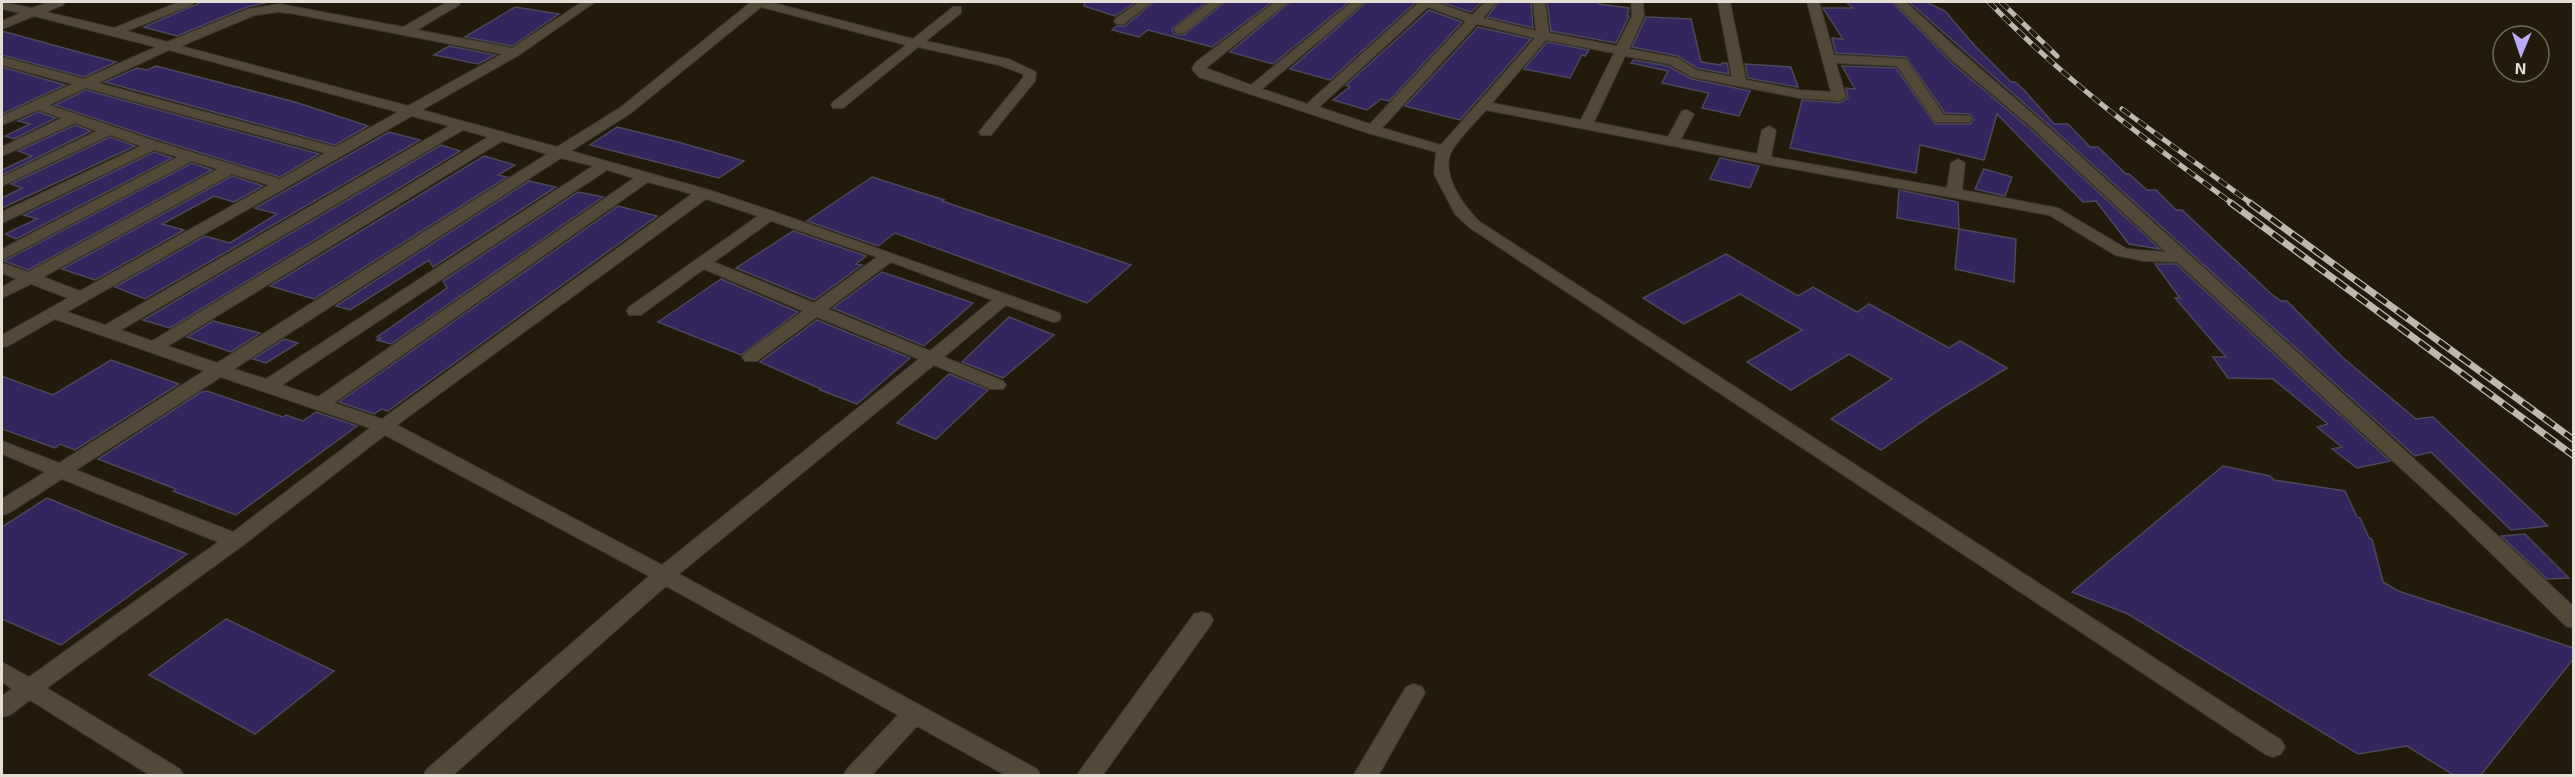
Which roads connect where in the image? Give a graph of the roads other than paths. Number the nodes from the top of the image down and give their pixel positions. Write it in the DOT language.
graph roads {
  1 [pos="59,2"];
  2 [pos="189,2"];
  3 [pos="294,2"];
  4 [pos="455,2"];
  5 [pos="589,2"];
  6 [pos="758,2"];
  7 [pos="1146,2"];
  8 [pos="1216,2"];
  9 [pos="1282,2"];
  10 [pos="1359,2"];
  11 [pos="1426,2"];
  12 [pos="1491,2"];
  13 [pos="1539,2"];
  14 [pos="1637,2"];
  15 [pos="1724,2"];
  16 [pos="1813,2"];
  17 [pos="1900,2"];
  18 [pos="2,5"];
  19 [pos="279,8"];
  20 [pos="957,10"];
  21 [pos="32,13"];
  22 [pos="1474,20"];
  23 [pos="1120,21"];
  24 [pos="2,25"];
  25 [pos="1180,30"];
  26 [pos="405,31"];
  27 [pos="116,32"];
  28 [pos="1543,36"];
  29 [pos="915,42"];
  30 [pos="166,47"];
  31 [pos="1622,51"];
  32 [pos="514,52"];
  33 [pos="1830,59"];
  34 [pos="2,62"];
  35 [pos="1740,82"];
  36 [pos="85,84"];
  37 [pos="1253,90"];
  38 [pos="36,105"];
  39 [pos="838,105"];
  40 [pos="1483,105"];
  41 [pos="1310,108"];
  42 [pos="411,111"];
  43 [pos="1687,114"];
  44 [pos="5,117"];
  45 [pos="74,118"];
  46 [pos="1965,119"];
  47 [pos="1586,124"];
  48 [pos="461,125"];
  49 [pos="110,130"];
  50 [pos="1373,130"];
  51 [pos="1769,130"];
  52 [pos="986,132"];
  53 [pos="500,136"];
  54 [pos="1673,141"];
  55 [pos="153,145"];
  56 [pos="1444,150"];
  57 [pos="2,152"];
  58 [pos="337,152"];
  59 [pos="559,152"];
  60 [pos="191,156"];
  61 [pos="1763,159"];
  62 [pos="1958,163"];
  63 [pos="605,165"];
  64 [pos="231,168"];
  65 [pos="645,177"];
  66 [pos="2,182"];
  67 [pos="282,184"];
  68 [pos="704,193"];
  69 [pos="1954,194"];
  70 [pos="770,215"];
  71 [pos="2,218"];
  72 [pos="2,255"];
  73 [pos="889,255"];
  74 [pos="2182,257"];
  75 [pos="703,263"];
  76 [pos="2,268"];
  77 [pos="27,278"];
  78 [pos="2,292"];
  79 [pos="81,297"];
  80 [pos="1004,298"];
  81 [pos="814,310"];
  82 [pos="635,311"];
  83 [pos="53,313"];
  84 [pos="1053,317"];
  85 [pos="107,331"];
  86 [pos="2,342"];
  87 [pos="155,347"];
  88 [pos="751,357"];
  89 [pos="931,358"];
  90 [pos="220,370"];
  91 [pos="997,385"];
  92 [pos="267,386"];
  93 [pos="320,404"];
  94 [pos="384,426"];
  95 [pos="2,447"];
  96 [pos="60,471"];
  97 [pos="2,508"];
  98 [pos="235,541"];
  99 [pos="664,575"];
  100 [pos="1202,620"];
  101 [pos="2574,620"];
  102 [pos="2,671"];
  103 [pos="29,687"];
  104 [pos="1414,693"];
  105 [pos="2,708"];
  106 [pos="915,713"];
  107 [pos="2272,747"];
  108 [pos="172,776"];
  109 [pos="435,776"];
  110 [pos="855,776"];
  111 [pos="1029,776"];
  112 [pos="1088,776"];
  113 [pos="1365,776"];
  1 -- 21 [label="street"];
  2 -- 27 [label="street"];
  3 -- 19 [label="street"];
  4 -- 26 [label="street"];
  5 -- 32 [label="street"];
  6 -- 29 [label="street"];
  6 -- 59 [label="street"];
  7 -- 23 [label="street"];
  8 -- 25 [label="street"];
  9 -- 37 [label="street"];
  10 -- 37 [label="street"];
  11 -- 22 [label="street"];
  11 -- 41 [label="street"];
  12 -- 22 [label="street"];
  13 -- 28 [label="street"];
  14 -- 31 [label="street"];
  15 -- 35 [label="street"];
  16 -- 33 [label="street"];
  17 -- 74 [label="street"];
  18 -- 21 [label="street"];
  19 -- 26 [label="street"];
  19 -- 30 [label="street"];
  20 -- 29 [label="street"];
  21 -- 24 [label="street"];
  21 -- 27 [label="street"];
  22 -- 28 [label="street"];
  22 -- 50 [label="street"];
  26 -- 32 [label="street"];
  27 -- 30 [label="street"];
  28 -- 31 [label="street"];
  28 -- 40 [label="street"];
  29 -- 39 [label="street"];
  29 -- 52 [label="street"];
  30 -- 36 [label="street"];
  30 -- 42 [label="street"];
  31 -- 35 [label="street"];
  31 -- 47 [label="street"];
  32 -- 42 [label="street"];
  33 -- 35 [label="street"];
  33 -- 46 [label="street"];
  34 -- 36 [label="street"];
  36 -- 38 [label="street"];
  36 -- 58 [label="street"];
  37 -- 41 [label="street"];
  38 -- 44 [label="street"];
  38 -- 45 [label="street"];
  40 -- 47 [label="street"];
  40 -- 56 [label="street"];
  41 -- 50 [label="street"];
  42 -- 48 [label="street"];
  42 -- 58 [label="street"];
  43 -- 54 [label="street"];
  45 -- 49 [label="street"];
  45 -- 57 [label="street"];
  47 -- 54 [label="street"];
  48 -- 53 [label="street"];
  48 -- 85 [label="street"];
  49 -- 55 [label="street"];
  49 -- 66 [label="street"];
  50 -- 56 [label="street"];
  51 -- 61 [label="street"];
  53 -- 59 [label="street"];
  53 -- 87 [label="street"];
  54 -- 61 [label="street"];
  55 -- 60 [label="street"];
  55 -- 71 [label="street"];
  56 -- 107 [label="street"];
  58 -- 67 [label="street"];
  59 -- 63 [label="street"];
  59 -- 90 [label="street"];
  60 -- 64 [label="street"];
  60 -- 72 [label="street"];
  61 -- 69 [label="street"];
  62 -- 69 [label="street"];
  63 -- 65 [label="street"];
  63 -- 92 [label="street"];
  64 -- 67 [label="street"];
  64 -- 77 [label="street"];
  65 -- 68 [label="street"];
  65 -- 93 [label="street"];
  67 -- 79 [label="street"];
  68 -- 70 [label="street"];
  68 -- 94 [label="street"];
  69 -- 74 [label="street"];
  70 -- 73 [label="street"];
  70 -- 75 [label="street"];
  73 -- 80 [label="street"];
  73 -- 81 [label="street"];
  74 -- 101 [label="street"];
  75 -- 81 [label="street"];
  75 -- 82 [label="street"];
  76 -- 77 [label="street"];
  77 -- 78 [label="street"];
  77 -- 79 [label="street"];
  79 -- 83 [label="street"];
  80 -- 84 [label="street"];
  80 -- 89 [label="street"];
  81 -- 88 [label="street"];
  81 -- 89 [label="street"];
  83 -- 85 [label="street"];
  83 -- 86 [label="street"];
  85 -- 87 [label="street"];
  87 -- 90 [label="street"];
  89 -- 91 [label="street"];
  89 -- 99 [label="street"];
  90 -- 92 [label="street"];
  90 -- 96 [label="street"];
  92 -- 93 [label="street"];
  93 -- 94 [label="street"];
  94 -- 98 [label="street"];
  94 -- 99 [label="street"];
  95 -- 96 [label="street"];
  96 -- 97 [label="street"];
  96 -- 98 [label="street"];
  98 -- 103 [label="street"];
  99 -- 106 [label="street"];
  99 -- 109 [label="street"];
  100 -- 112 [label="street"];
  102 -- 103 [label="street"];
  103 -- 105 [label="street"];
  103 -- 108 [label="street"];
  104 -- 113 [label="street"];
  106 -- 110 [label="street"];
  106 -- 111 [label="street"];
}
